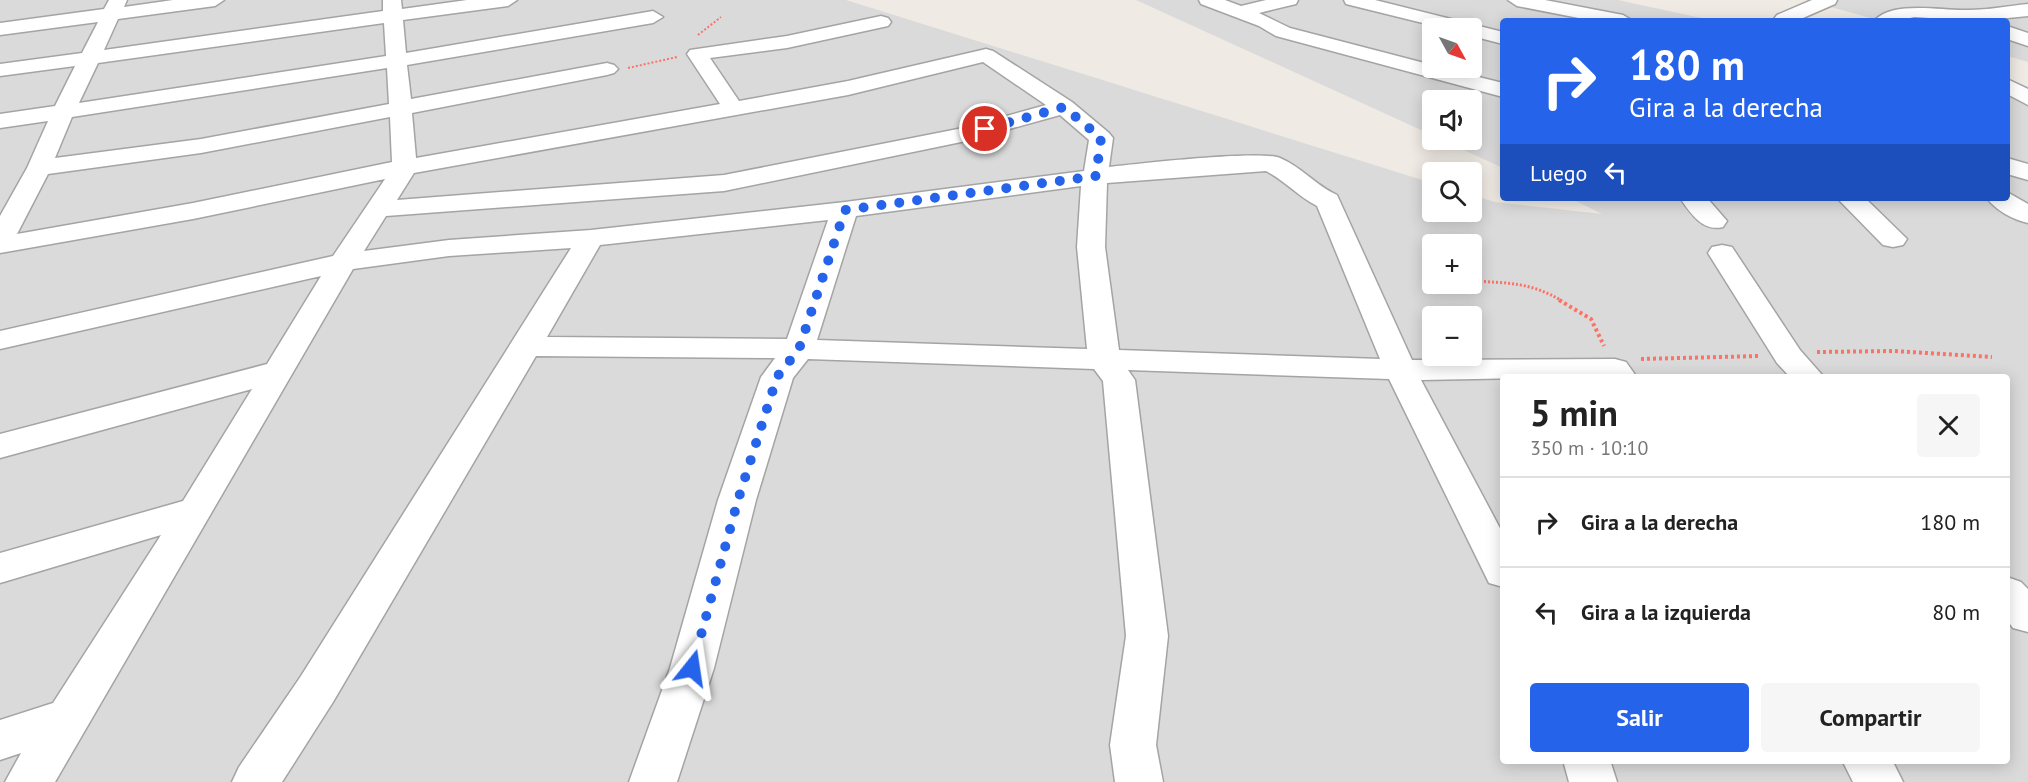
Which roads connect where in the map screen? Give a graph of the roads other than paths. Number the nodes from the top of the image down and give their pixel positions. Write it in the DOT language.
graph roads {
  1 [pos="215,0"];
  2 [pos="508,0"];
  3 [pos="1209,0"];
  4 [pos="1289,0"];
  5 [pos="1353,0"];
  6 [pos="1517,0"];
  7 [pos="1828,0"];
  8 [pos="1878,2"];
  9 [pos="115,6"];
  10 [pos="1909,6"];
  11 [pos="393,8"];
  12 [pos="2028,10"];
  13 [pos="1239,12"];
  14 [pos="653,17"];
  15 [pos="1424,18"];
  16 [pos="1608,18"];
  17 [pos="1786,18"];
  18 [pos="1890,18"];
  19 [pos="1966,18"];
  20 [pos="1977,18"];
  21 [pos="881,22"];
  22 [pos="0,29"];
  23 [pos="1482,33"];
  24 [pos="2010,33"];
  25 [pos="1500,37"];
  26 [pos="2028,40"];
  27 [pos="92,57"];
  28 [pos="398,58"];
  29 [pos="607,69"];
  30 [pos="0,70"];
  31 [pos="2010,87"];
  32 [pos="1500,89"];
  33 [pos="2028,98"];
  34 [pos="2010,103"];
  35 [pos="1064,107"];
  36 [pos="2028,107"];
  37 [pos="400,109"];
  38 [pos="734,109"];
  39 [pos="63,111"];
  40 [pos="0,120"];
  41 [pos="2010,166"];
  42 [pos="405,167"];
  43 [pos="39,168"];
  44 [pos="2028,173"];
  45 [pos="1096,176"];
  46 [pos="1696,201"];
  47 [pos="1853,201"];
  48 [pos="2005,201"];
  49 [pos="377,209"];
  50 [pos="845,210"];
  51 [pos="2028,214"];
  52 [pos="1714,221"];
  53 [pos="591,238"];
  54 [pos="1893,239"];
  55 [pos="0,243"];
  56 [pos="1722,253"];
  57 [pos="343,262"];
  58 [pos="0,340"];
  59 [pos="524,346"];
  60 [pos="799,349"];
  61 [pos="1104,360"];
  62 [pos="1798,366"];
  63 [pos="1615,368"];
  64 [pos="1401,370"];
  65 [pos="279,371"];
  66 [pos="0,446"];
  67 [pos="196,511"];
  68 [pos="1500,566"];
  69 [pos="0,568"];
  70 [pos="2010,596"];
  71 [pos="2028,616"];
  72 [pos="70,717"];
  73 [pos="0,740"];
  74 [pos="1587,764"];
  75 [pos="1868,764"];
  76 [pos="28,782"];
  77 [pos="256,782"];
  78 [pos="653,782"];
  79 [pos="1139,782"];
  80 [pos="1593,782"];
  81 [pos="1879,782"];
  1 -- 9 [label="street"];
  2 -- 11 [label="street"];
  3 -- 13 [label="street"];
  4 -- 13 [label="street"];
  5 -- 15 [label="street"];
  6 -- 16 [label="street"];
  7 -- 17 [label="street"];
  8 -- 10 [label="street"];
  9 -- 22 [label="street"];
  9 -- 27 [label="street"];
  10 -- 18 [label="street"];
  10 -- 19 [label="street"];
  11 -- 27 [label="street"];
  11 -- 28 [label="street"];
  12 -- 20 [label="street"];
  13 -- 32 [label="street"];
  14 -- 28 [label="street"];
  21 -- 38 [label="street"];
  23 -- 25 [label="street"];
  24 -- 26 [label="street"];
  27 -- 30 [label="street"];
  27 -- 39 [label="street"];
  28 -- 37 [label="street"];
  28 -- 39 [label="street"];
  29 -- 37 [label="street"];
  31 -- 33 [label="street"];
  34 -- 36 [label="street"];
  35 -- 38 [label="street"];
  35 -- 45 [label="street"];
  35 -- 49 [label="street"];
  37 -- 42 [label="street"];
  37 -- 43 [label="street"];
  38 -- 42 [label="street"];
  39 -- 40 [label="street"];
  39 -- 43 [label="street"];
  41 -- 44 [label="street"];
  42 -- 49 [label="street"];
  42 -- 55 [label="street"];
  43 -- 55 [label="street"];
  45 -- 50 [label="street"];
  45 -- 61 [label="street"];
  45 -- 64 [label="street"];
  46 -- 52 [label="street"];
  47 -- 54 [label="street"];
  48 -- 51 [label="street"];
  49 -- 57 [label="street"];
  50 -- 53 [label="street"];
  50 -- 60 [label="street"];
  53 -- 57 [label="street"];
  53 -- 59 [label="street"];
  56 -- 62 [label="street"];
  57 -- 58 [label="street"];
  57 -- 65 [label="street"];
  59 -- 60 [label="street"];
  59 -- 77 [label="street"];
  60 -- 61 [label="street"];
  60 -- 78 [label="street"];
  61 -- 64 [label="street"];
  61 -- 79 [label="street"];
  63 -- 64 [label="street"];
  64 -- 68 [label="street"];
  65 -- 66 [label="street"];
  65 -- 67 [label="street"];
  67 -- 69 [label="street"];
  67 -- 72 [label="street"];
  70 -- 71 [label="street"];
  72 -- 73 [label="street"];
  72 -- 76 [label="street"];
  74 -- 80 [label="street"];
  75 -- 81 [label="street"];
}
